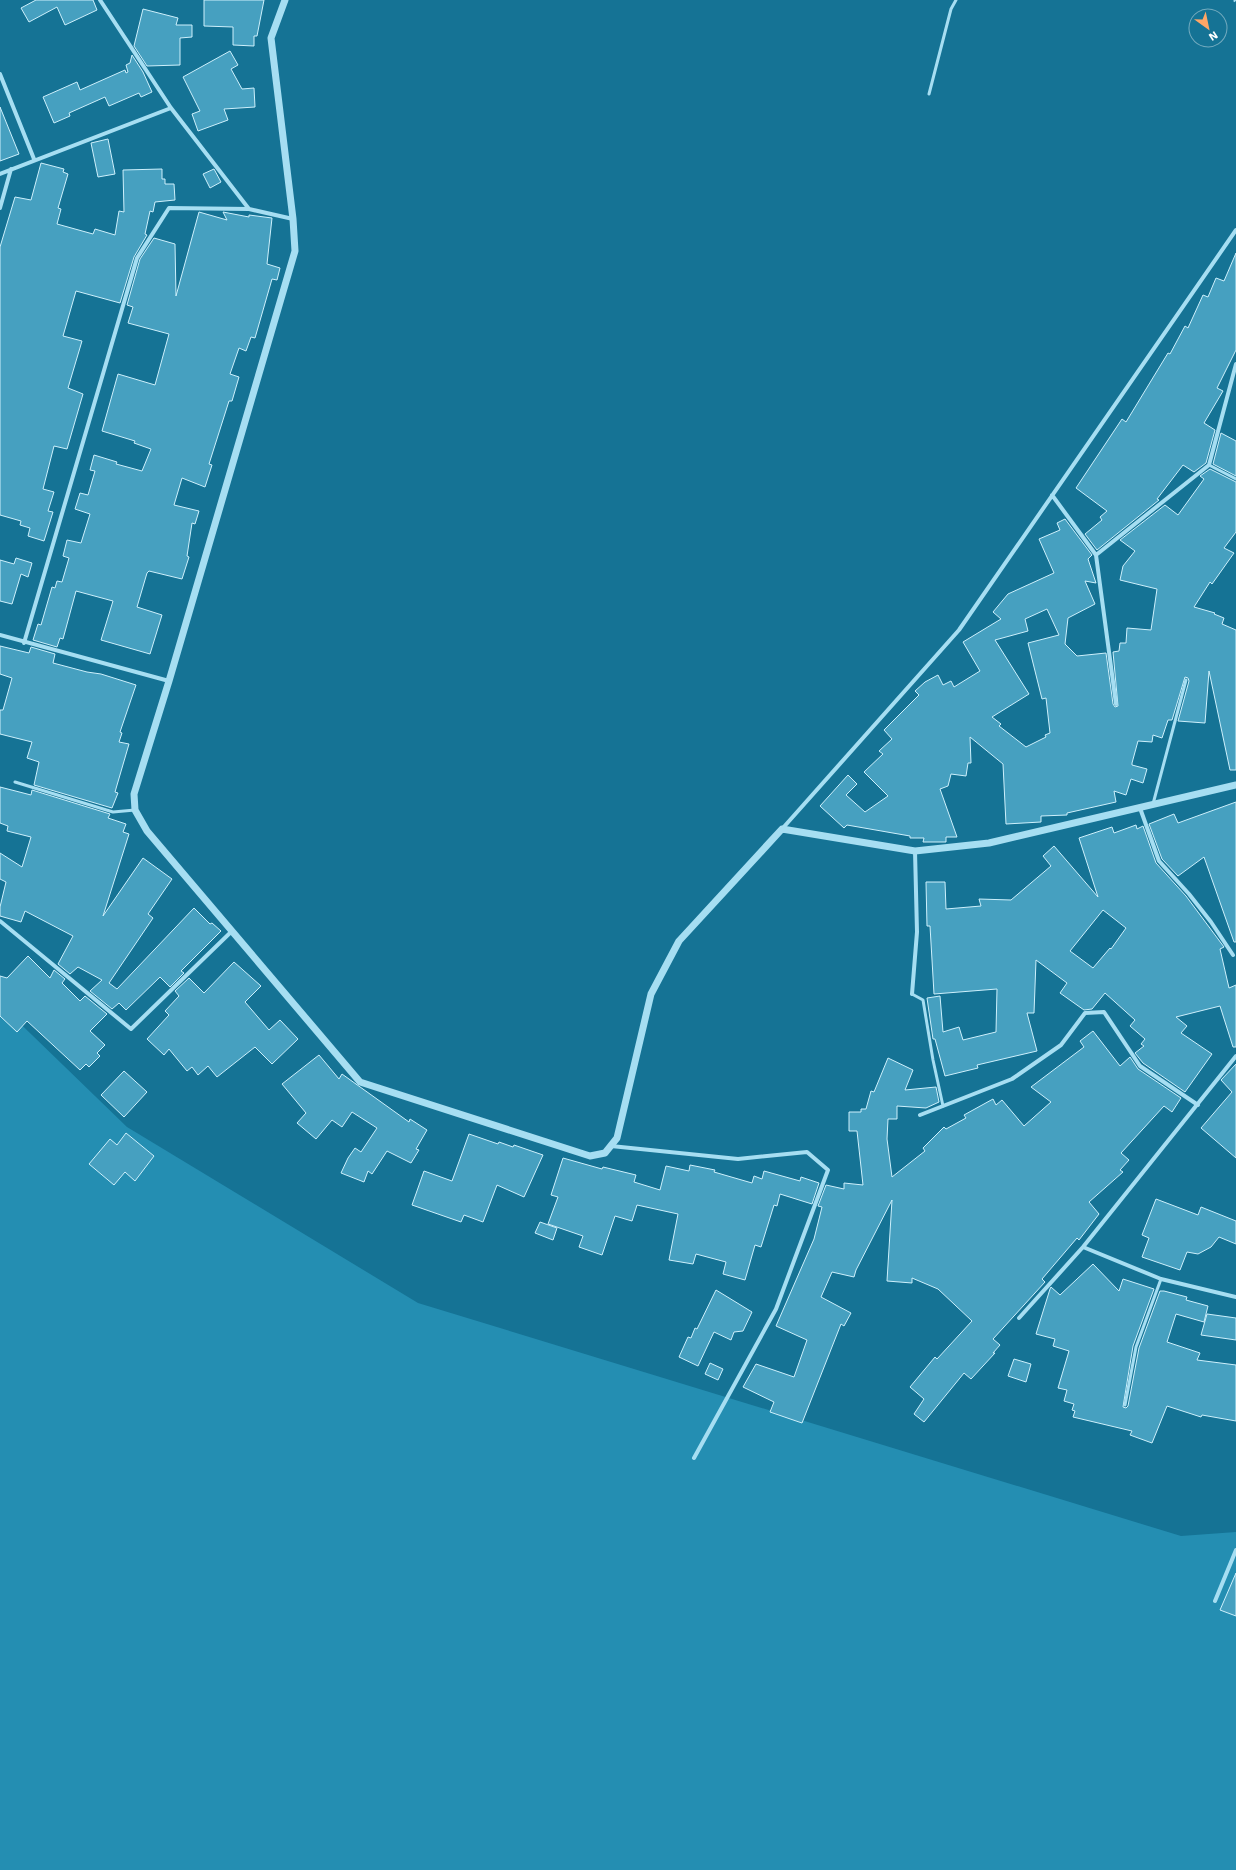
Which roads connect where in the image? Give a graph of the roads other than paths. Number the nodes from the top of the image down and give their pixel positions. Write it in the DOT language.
graph roads {
  1 [pos="100,0"];
  2 [pos="285,0"];
  3 [pos="956,0"];
  4 [pos="0,74"];
  5 [pos="929,94"];
  6 [pos="171,108"];
  7 [pos="34,159"];
  8 [pos="11,169"];
  9 [pos="0,174"];
  10 [pos="0,208"];
  11 [pos="249,209"];
  12 [pos="293,219"];
  13 [pos="1236,230"];
  14 [pos="1236,364"];
  15 [pos="1209,465"];
  16 [pos="1236,479"];
  17 [pos="1052,495"];
  18 [pos="1096,555"];
  19 [pos="0,635"];
  20 [pos="24,642"];
  21 [pos="1186,680"];
  22 [pos="169,681"];
  23 [pos="1116,704"];
  24 [pos="15,782"];
  25 [pos="1236,785"];
  26 [pos="1153,805"];
  27 [pos="1140,808"];
  28 [pos="135,810"];
  29 [pos="782,829"];
  30 [pos="915,851"];
  31 [pos="0,921"];
  32 [pos="232,931"];
  33 [pos="1233,955"];
  34 [pos="912,994"];
  35 [pos="1236,1056"];
  36 [pos="1198,1105"];
  37 [pos="943,1106"];
  38 [pos="920,1115"];
  39 [pos="611,1146"];
  40 [pos="1083,1247"];
  41 [pos="1161,1279"];
  42 [pos="1236,1297"];
  43 [pos="1019,1318"];
  44 [pos="1125,1405"];
  45 [pos="694,1458"];
  46 [pos="1236,1550"];
  47 [pos="1215,1601"];
  1 -- 6 [label="street"];
  2 -- 12 [label="street"];
  3 -- 5 [label="lane"];
  4 -- 7 [label="street"];
  6 -- 7 [label="street"];
  6 -- 11 [label="street"];
  7 -- 8 [label="street"];
  8 -- 9 [label="street"];
  8 -- 10 [label="street"];
  11 -- 12 [label="street"];
  11 -- 20 [label="street"];
  12 -- 22 [label="street"];
  13 -- 17 [label="street"];
  14 -- 15 [label="street"];
  15 -- 16 [label="lane"];
  15 -- 18 [label="street"];
  17 -- 18 [label="street"];
  17 -- 29 [label="street"];
  18 -- 23 [label="street"];
  19 -- 20 [label="street"];
  20 -- 22 [label="street"];
  21 -- 26 [label="lane"];
  22 -- 28 [label="street"];
  24 -- 28 [label="lane"];
  25 -- 26 [label="street"];
  26 -- 27 [label="street"];
  27 -- 30 [label="street"];
  27 -- 33 [label="street"];
  28 -- 32 [label="street"];
  29 -- 30 [label="street"];
  29 -- 39 [label="street"];
  30 -- 34 [label="street"];
  31 -- 32 [label="street"];
  32 -- 39 [label="street"];
  34 -- 37 [label="lane"];
  35 -- 36 [label="street"];
  36 -- 37 [label="street"];
  36 -- 40 [label="street"];
  37 -- 38 [label="street"];
  39 -- 45 [label="street"];
  40 -- 41 [label="street"];
  40 -- 43 [label="street"];
  41 -- 42 [label="street"];
  41 -- 44 [label="lane"];
  46 -- 47 [label="street"];
}
